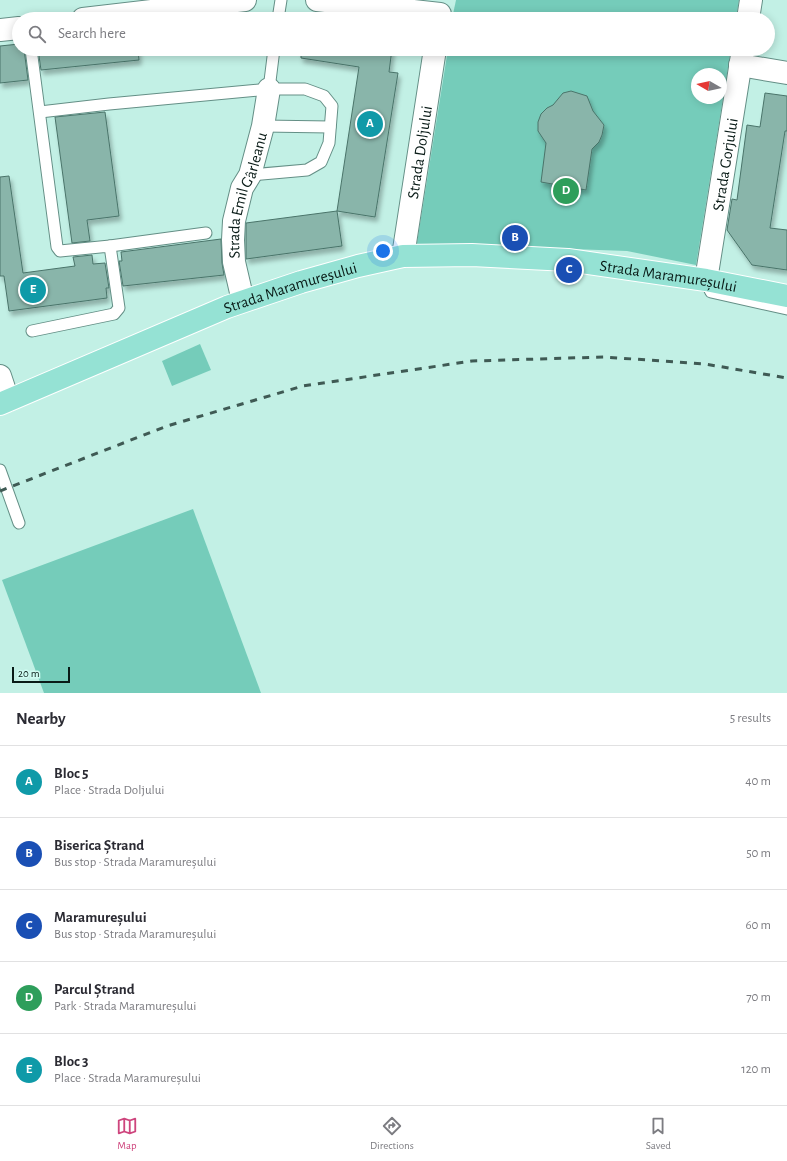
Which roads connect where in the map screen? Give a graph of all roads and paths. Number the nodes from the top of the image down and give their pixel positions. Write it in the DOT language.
graph roads {
  1 [pos="245,0"];
  2 [pos="281,0"];
  3 [pos="317,0"];
  4 [pos="751,0"];
  5 [pos="441,11"];
  6 [pos="143,12"];
  7 [pos="279,12"];
  8 [pos="749,12"];
  9 [pos="12,29"];
  10 [pos="0,30"];
  11 [pos="32,56"];
  12 [pos="273,56"];
  13 [pos="434,56"];
  14 [pos="741,57"];
  15 [pos="787,73"];
  16 [pos="269,89"];
  17 [pos="40,112"];
  18 [pos="263,126"];
  19 [pos="330,128"];
  20 [pos="250,175"];
  21 [pos="206,233"];
  22 [pos="110,246"];
  23 [pos="403,256"];
  24 [pos="706,280"];
  25 [pos="787,296"];
  26 [pos="243,301"];
  27 [pos="787,309"];
  28 [pos="32,331"];
  29 [pos="0,376"];
  30 [pos="4,402"];
  31 [pos="0,470"];
  32 [pos="20,523"];
  1 -- 6 [label="street"];
  2 -- 7 [label="lane"];
  3 -- 5 [label="street"];
  4 -- 8 [label="street"];
  9 -- 10 [label="street"];
  11 -- 17 [label="lane"];
  12 -- 16 [label="lane"];
  13 -- 23 [label="street, Strada Doljului"];
  14 -- 15 [label="street"];
  14 -- 24 [label="street, Strada Gorjului"];
  16 -- 17 [label="lane"];
  16 -- 18 [label="street, Strada Emil Gârleanu"];
  16 -- 19 [label="lane"];
  17 -- 22 [label="lane"];
  18 -- 19 [label="lane"];
  18 -- 20 [label="street, Strada Emil Gârleanu"];
  19 -- 20 [label="lane"];
  20 -- 26 [label="street, Strada Emil Gârleanu"];
  21 -- 22 [label="lane"];
  22 -- 28 [label="lane"];
  23 -- 24 [label="main road, Strada Maramureșului"];
  23 -- 26 [label="main road, Strada Maramureșului"];
  24 -- 25 [label="main road, Strada Maramureșului"];
  24 -- 27 [label="lane"];
  26 -- 30 [label="main road, Strada Maramureșului"];
  29 -- 30 [label="street"];
  31 -- 32 [label="lane"];
}
